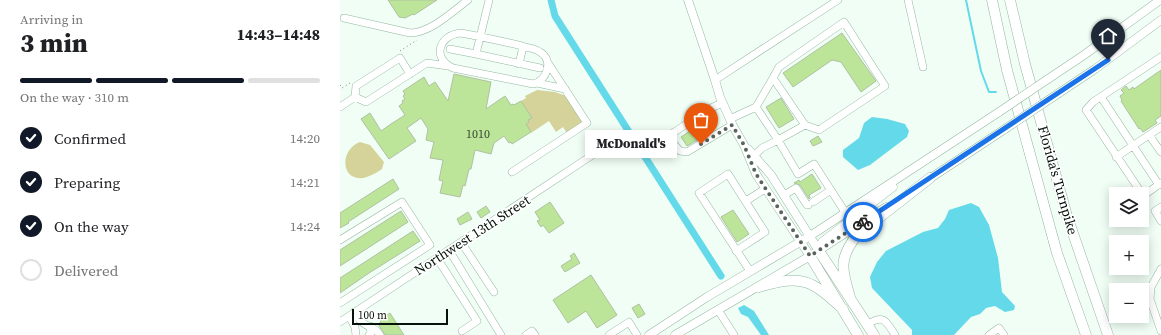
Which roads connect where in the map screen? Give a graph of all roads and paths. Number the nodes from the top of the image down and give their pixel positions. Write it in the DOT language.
graph roads {
  1 [pos="468,0"];
  2 [pos="489,0"];
  3 [pos="688,0"];
  4 [pos="838,0"];
  5 [pos="908,0"];
  6 [pos="992,0"];
  7 [pos="1010,0"];
  8 [pos="1160,0"];
  9 [pos="344,18"];
  10 [pos="1161,20"];
  11 [pos="480,36"];
  12 [pos="523,46"];
  13 [pos="450,49"];
  14 [pos="476,54"];
  15 [pos="1161,57"];
  16 [pos="548,63"];
  17 [pos="519,64"];
  18 [pos="448,66"];
  19 [pos="922,67"];
  20 [pos="540,68"];
  21 [pos="410,74"];
  22 [pos="773,78"];
  23 [pos="715,80"];
  24 [pos="537,83"];
  25 [pos="565,89"];
  26 [pos="355,97"];
  27 [pos="1101,97"];
  28 [pos="722,103"];
  29 [pos="340,107"];
  30 [pos="756,107"];
  31 [pos="731,122"];
  32 [pos="805,125"];
  33 [pos="1161,127"];
  34 [pos="1149,134"];
  35 [pos="778,140"];
  36 [pos="744,145"];
  37 [pos="1133,146"];
  38 [pos="603,148"];
  39 [pos="1161,152"];
  40 [pos="754,156"];
  41 [pos="1116,157"];
  42 [pos="512,172"];
  43 [pos="904,174"];
  44 [pos="930,178"];
  45 [pos="1160,184"];
  46 [pos="1137,187"];
  47 [pos="765,189"];
  48 [pos="831,190"];
  49 [pos="1149,192"];
  50 [pos="784,195"];
  51 [pos="746,201"];
  52 [pos="1161,207"];
  53 [pos="845,212"];
  54 [pos="1161,221"];
  55 [pos="810,236"];
  56 [pos="340,240"];
  57 [pos="461,242"];
  58 [pos="799,242"];
  59 [pos="449,250"];
  60 [pos="736,251"];
  61 [pos="814,254"];
  62 [pos="437,258"];
  63 [pos="1161,269"];
  64 [pos="750,271"];
  65 [pos="759,287"];
  66 [pos="494,292"];
  67 [pos="850,297"];
  68 [pos="340,303"];
  69 [pos="843,309"];
  70 [pos="718,310"];
  71 [pos="351,314"];
  72 [pos="340,322"];
  73 [pos="366,324"];
  74 [pos="868,324"];
  75 [pos="462,331"];
  76 [pos="1161,331"];
  77 [pos="356,332"];
  78 [pos="369,335"];
  79 [pos="380,335"];
  80 [pos="501,335"];
  81 [pos="526,335"];
  82 [pos="535,335"];
  83 [pos="609,335"];
  84 [pos="637,335"];
  85 [pos="649,335"];
  86 [pos="675,335"];
  87 [pos="734,335"];
  88 [pos="858,335"];
  89 [pos="874,335"];
  90 [pos="895,335"];
  91 [pos="989,335"];
  92 [pos="1004,335"];
  93 [pos="1086,335"];
  94 [pos="1108,335"];
  1 -- 9 [label="street"];
  2 -- 11 [label="street"];
  3 -- 23 [label="main road"];
  4 -- 23 [label="street"];
  5 -- 19 [label="street"];
  6 -- 93 [label="highway, Florida's Turnpike"];
  7 -- 94 [label="highway, Florida's Turnpike"];
  8 -- 43 [label="main road, bridge"];
  10 -- 44 [label="main road, bridge"];
  11 -- 12 [label="street"];
  11 -- 14 [label="street"];
  11 -- 18 [label="street"];
  12 -- 16 [label="street"];
  12 -- 17 [label="street"];
  13 -- 14 [label="street"];
  14 -- 17 [label="street"];
  15 -- 27 [label="street"];
  16 -- 24 [label="street"];
  16 -- 25 [label="street"];
  17 -- 20 [label="street"];
  18 -- 21 [label="street"];
  18 -- 24 [label="street"];
  21 -- 26 [label="street"];
  21 -- 26 [label="street"];
  22 -- 30 [label="street"];
  22 -- 32 [label="street"];
  22 -- 32 [label="street"];
  23 -- 28 [label="main road"];
  24 -- 25 [label="street"];
  25 -- 42 [label="street"];
  26 -- 29 [label="street"];
  27 -- 37 [label="street"];
  27 -- 41 [label="street"];
  28 -- 31 [label="main road"];
  28 -- 31 [label="street"];
  30 -- 31 [label="street"];
  30 -- 35 [label="street"];
  31 -- 36 [label="main road"];
  32 -- 35 [label="street"];
  33 -- 34 [label="street"];
  34 -- 37 [label="street"];
  34 -- 39 [label="street"];
  35 -- 40 [label="street"];
  35 -- 48 [label="street"];
  36 -- 40 [label="main road"];
  36 -- 47 [label="main road"];
  37 -- 41 [label="street"];
  37 -- 45 [label="street"];
  38 -- 57 [label="street, Northwest 13th Street"];
  40 -- 50 [label="main road"];
  41 -- 46 [label="street"];
  43 -- 53 [label="main road"];
  43 -- 61 [label="main road"];
  44 -- 61 [label="main road"];
  44 -- 67 [label="highway"];
  45 -- 49 [label="street"];
  47 -- 51 [label="street"];
  47 -- 58 [label="main road"];
  48 -- 50 [label="street"];
  48 -- 53 [label="street"];
  50 -- 55 [label="main road"];
  51 -- 60 [label="street"];
  51 -- 60 [label="street"];
  52 -- 54 [label="street"];
  53 -- 55 [label="main road"];
  55 -- 58 [label="main road"];
  55 -- 61 [label="main road"];
  56 -- 68 [label="street"];
  57 -- 59 [label="street, Northwest 13th Street"];
  57 -- 66 [label="street"];
  58 -- 61 [label="main road"];
  58 -- 64 [label="main road"];
  59 -- 62 [label="street, Northwest 13th Street"];
  59 -- 80 [label="street"];
  60 -- 64 [label="street"];
  61 -- 65 [label="main road"];
  61 -- 67 [label="highway"];
  61 -- 69 [label="highway"];
  62 -- 71 [label="street, Northwest 13th Street"];
  62 -- 75 [label="street"];
  63 -- 76 [label="street"];
  64 -- 85 [label="main road"];
  65 -- 69 [label="highway"];
  65 -- 70 [label="main road"];
  67 -- 74 [label="highway"];
  69 -- 88 [label="highway"];
  70 -- 86 [label="main road"];
  70 -- 87 [label="street"];
  71 -- 72 [label="street, Northwest 13th Street"];
  71 -- 73 [label="street"];
  71 -- 77 [label="street"];
  73 -- 77 [label="street"];
  73 -- 78 [label="street"];
  73 -- 79 [label="street"];
  74 -- 89 [label="highway"];
  74 -- 90 [label="street"];
  81 -- 82 [label="street"];
  83 -- 84 [label="street"];
  91 -- 92 [label="street"];
}
